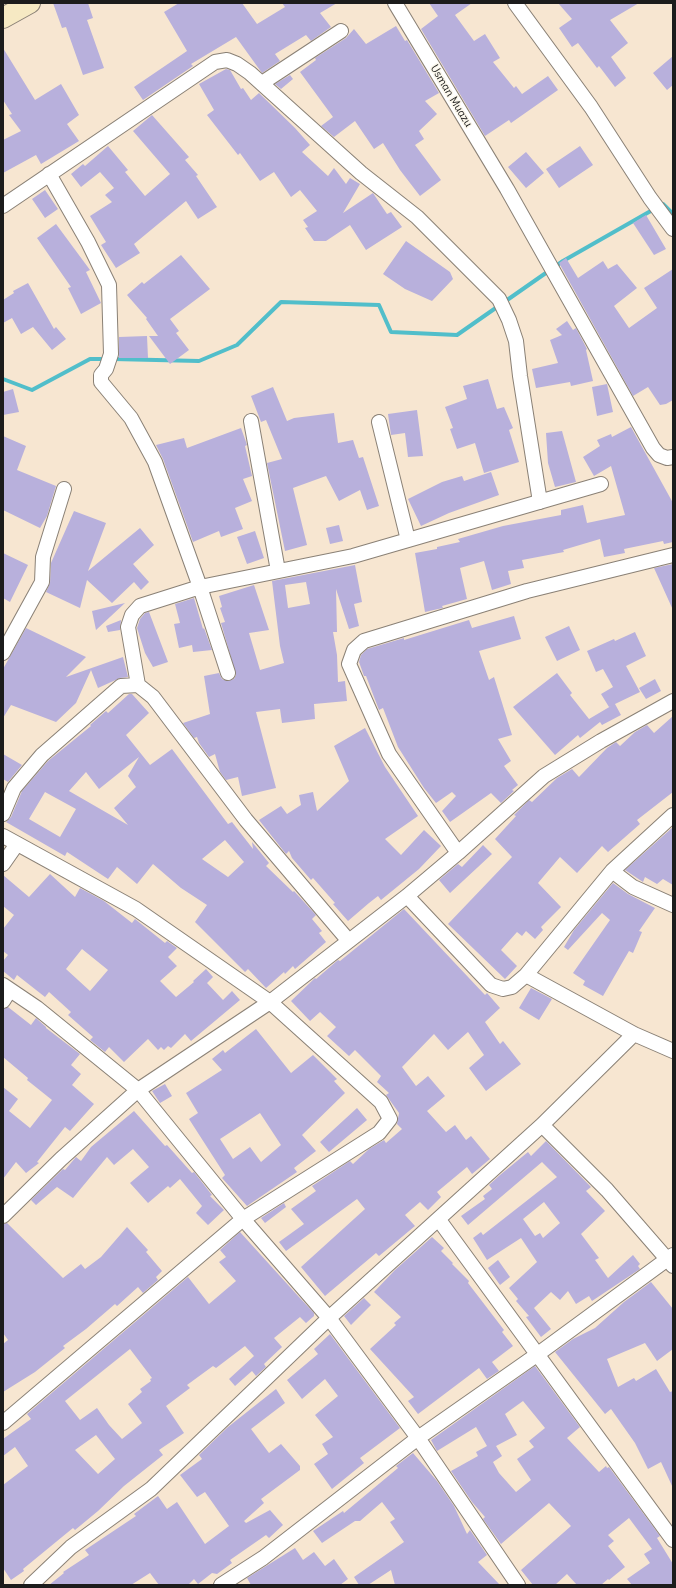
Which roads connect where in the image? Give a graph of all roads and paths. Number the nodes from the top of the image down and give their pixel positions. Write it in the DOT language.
graph roads {
  1 [pos="30,3"];
  2 [pos="395,3"];
  3 [pos="515,3"];
  4 [pos="3,18"];
  5 [pos="341,31"];
  6 [pos="262,83"];
  7 [pos="49,174"];
  8 [pos="3,206"];
  9 [pos="673,229"];
  10 [pos="251,421"];
  11 [pos="379,422"];
  12 [pos="673,457"];
  13 [pos="601,484"];
  14 [pos="64,489"];
  15 [pos="540,502"];
  16 [pos="408,540"];
  17 [pos="673,555"];
  18 [pos="278,571"];
  19 [pos="200,587"];
  20 [pos="3,653"];
  21 [pos="228,673"];
  22 [pos="138,686"];
  23 [pos="673,701"];
  24 [pos="3,814"];
  25 [pos="673,815"];
  26 [pos="3,836"];
  27 [pos="17,844"];
  28 [pos="458,853"];
  29 [pos="3,864"];
  30 [pos="612,871"];
  31 [pos="407,896"];
  32 [pos="673,905"];
  33 [pos="348,940"];
  34 [pos="526,975"];
  35 [pos="5,992"];
  36 [pos="270,1002"];
  37 [pos="634,1034"];
  38 [pos="673,1051"];
  39 [pos="138,1090"];
  40 [pos="542,1125"];
  41 [pos="3,1216"];
  42 [pos="243,1218"];
  43 [pos="439,1220"];
  44 [pos="671,1260"];
  45 [pos="329,1318"];
  46 [pos="538,1354"];
  47 [pos="3,1423"];
  48 [pos="418,1438"];
  49 [pos="673,1540"];
  50 [pos="31,1585"];
  51 [pos="221,1585"];
  52 [pos="518,1585"];
  1 -- 4 [label="street"];
  2 -- 12 [label="street, Usman Muazu"];
  3 -- 9 [label="street"];
  5 -- 6 [label="street"];
  6 -- 7 [label="street"];
  6 -- 15 [label="street"];
  7 -- 8 [label="street"];
  7 -- 19 [label="street"];
  10 -- 18 [label="street"];
  11 -- 16 [label="street"];
  13 -- 15 [label="street"];
  14 -- 20 [label="street"];
  15 -- 16 [label="street"];
  16 -- 18 [label="street"];
  17 -- 28 [label="street"];
  18 -- 19 [label="street"];
  19 -- 21 [label="street"];
  19 -- 22 [label="street"];
  22 -- 24 [label="street"];
  22 -- 33 [label="street"];
  23 -- 28 [label="street"];
  25 -- 30 [label="street"];
  26 -- 27 [label="street"];
  27 -- 29 [label="street"];
  27 -- 36 [label="street"];
  28 -- 31 [label="street"];
  30 -- 32 [label="street"];
  30 -- 34 [label="street"];
  31 -- 33 [label="street"];
  31 -- 34 [label="street"];
  33 -- 36 [label="street"];
  34 -- 37 [label="street"];
  35 -- 39 [label="street"];
  36 -- 39 [label="street"];
  36 -- 42 [label="street"];
  37 -- 38 [label="street"];
  37 -- 40 [label="street"];
  39 -- 41 [label="street"];
  39 -- 42 [label="street"];
  40 -- 43 [label="street"];
  40 -- 44 [label="street"];
  42 -- 45 [label="street"];
  42 -- 47 [label="street"];
  43 -- 45 [label="street"];
  43 -- 46 [label="street"];
  44 -- 46 [label="street"];
  45 -- 48 [label="street"];
  45 -- 50 [label="street"];
  46 -- 48 [label="street"];
  46 -- 49 [label="street"];
  48 -- 51 [label="street"];
  48 -- 52 [label="street"];
}
